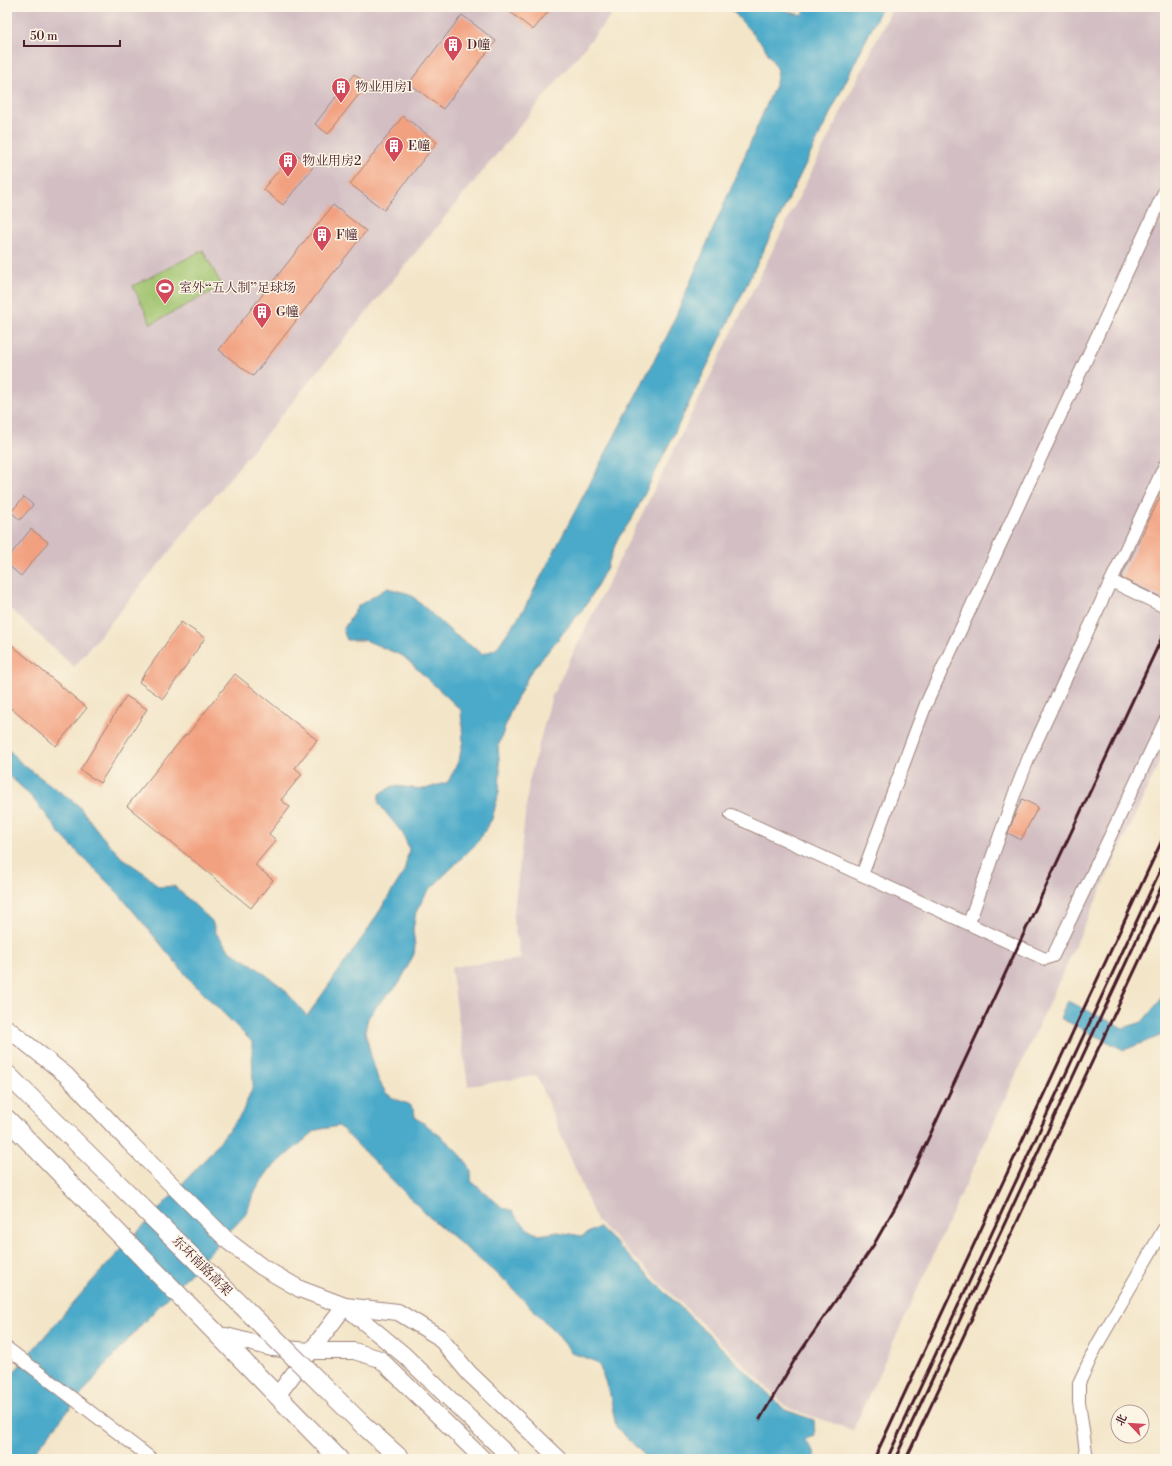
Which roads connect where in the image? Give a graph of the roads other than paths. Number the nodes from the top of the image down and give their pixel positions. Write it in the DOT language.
graph roads {
  1 [pos="1165,190"];
  2 [pos="1165,464"];
  3 [pos="1111,581"];
  4 [pos="1165,607"];
  5 [pos="1165,721"];
  6 [pos="732,815"];
  7 [pos="862,874"];
  8 [pos="969,923"];
  9 [pos="7,1028"];
  10 [pos="7,1064"];
  11 [pos="7,1074"];
  12 [pos="7,1109"];
  13 [pos="7,1119"];
  14 [pos="55,1121"];
  15 [pos="1165,1227"];
  16 [pos="345,1306"];
  17 [pos="226,1336"];
  18 [pos="11,1351"];
  19 [pos="311,1351"];
  20 [pos="279,1392"];
  21 [pos="362,1424"];
  22 [pos="152,1459"];
  23 [pos="340,1459"];
  24 [pos="395,1459"];
  25 [pos="401,1459"];
  26 [pos="483,1459"];
  27 [pos="512,1459"];
  28 [pos="560,1459"];
  29 [pos="1088,1459"];
  1 -- 7 [label="street"];
  2 -- 3 [label="street"];
  3 -- 4 [label="street"];
  3 -- 8 [label="street"];
  5 -- 8 [label="street"];
  6 -- 7 [label="street"];
  7 -- 8 [label="street"];
  9 -- 16 [label="main road"];
  10 -- 14 [label="highway"];
  11 -- 14 [label="highway, 东环南路高架"];
  12 -- 17 [label="main road"];
  13 -- 23 [label="highway"];
  14 -- 21 [label="highway, 东环南路高架, bridge"];
  15 -- 29 [label="street"];
  16 -- 19 [label="main road"];
  16 -- 27 [label="main road"];
  16 -- 28 [label="main road"];
  17 -- 19 [label="main road"];
  17 -- 20 [label="main road"];
  18 -- 22 [label="street"];
  19 -- 20 [label="main road"];
  19 -- 26 [label="main road"];
  20 -- 23 [label="main road"];
  21 -- 24 [label="highway, 东环南路高架"];
  21 -- 25 [label="highway"];
}
